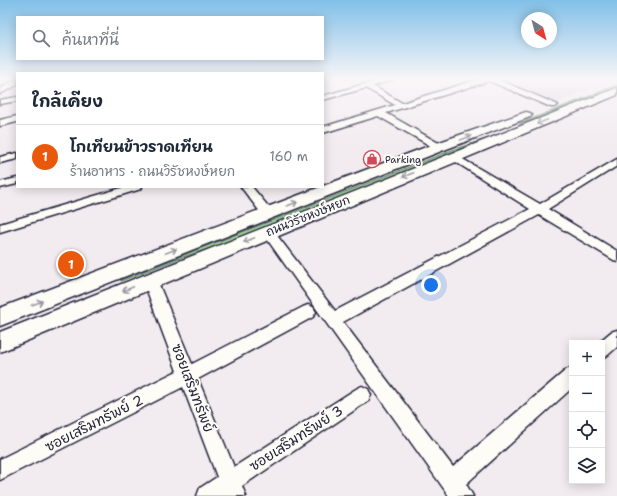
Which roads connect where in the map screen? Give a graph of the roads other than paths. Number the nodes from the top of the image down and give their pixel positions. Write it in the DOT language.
graph roads {
  1 [pos="395,102"];
  2 [pos="414,102"];
  3 [pos="547,102"];
  4 [pos="561,102"];
  5 [pos="590,102"];
  6 [pos="554,105"];
  7 [pos="402,106"];
  8 [pos="380,113"];
  9 [pos="16,119"];
  10 [pos="0,123"];
  11 [pos="507,123"];
  12 [pos="324,129"];
  13 [pos="522,130"];
  14 [pos="438,148"];
  15 [pos="16,156"];
  16 [pos="454,157"];
  17 [pos="0,160"];
  18 [pos="617,162"];
  19 [pos="16,181"];
  20 [pos="0,185"];
  21 [pos="130,188"];
  22 [pos="247,188"];
  23 [pos="98,193"];
  24 [pos="540,209"];
  25 [pos="268,214"];
  26 [pos="0,228"];
  27 [pos="268,232"];
  28 [pos="617,257"];
  29 [pos="150,280"];
  30 [pos="73,289"];
  31 [pos="76,310"];
  32 [pos="308,312"];
  33 [pos="0,317"];
  34 [pos="332,320"];
  35 [pos="617,337"];
  36 [pos="0,342"];
  37 [pos="605,347"];
  38 [pos="188,375"];
  39 [pos="569,379"];
  40 [pos="362,395"];
  41 [pos="0,470"];
  42 [pos="232,489"];
  43 [pos="457,489"];
  44 [pos="208,496"];
  1 -- 7 [label="street"];
  2 -- 7 [label="street"];
  3 -- 6 [label="street"];
  4 -- 6 [label="main road, ถนนวิรัชหงษ์หยก"];
  5 -- 13 [label="main road, ถนนวิรัชหงษ์หยก, one-way"];
  6 -- 11 [label="main road, ถนนวิรัชหงษ์หยก"];
  7 -- 8 [label="street"];
  8 -- 12 [label="street"];
  8 -- 14 [label="street"];
  9 -- 10 [label="street"];
  11 -- 13 [label="main road"];
  14 -- 11 [label="main road, ถนนวิรัชหงษ์หยก, one-way"];
  13 -- 16 [label="main road, ถนนวิรัชหงษ์หยก"];
  25 -- 14 [label="main road, ถนนวิรัชหงษ์หยก, one-way"];
  15 -- 17 [label="street"];
  16 -- 24 [label="street"];
  16 -- 27 [label="main road, ถนนวิรัชหงษ์หยก, one-way"];
  18 -- 24 [label="street"];
  19 -- 20 [label="street"];
  21 -- 23 [label="street"];
  22 -- 25 [label="street"];
  23 -- 26 [label="street"];
  24 -- 28 [label="street"];
  24 -- 34 [label="street"];
  30 -- 25 [label="main road, ถนนวิรัชหงษ์หยก, one-way"];
  27 -- 29 [label="main road, ถนนวิรัชหงษ์หยก, one-way"];
  27 -- 34 [label="street"];
  29 -- 31 [label="main road, ถนนวิรัชหงษ์หยก, one-way"];
  29 -- 38 [label="street, ซอยเสริมทรัพย์"];
  30 -- 31 [label="main road"];
  33 -- 30 [label="main road, ถนนวิรัชหงษ์หยก, one-way"];
  31 -- 36 [label="main road, ถนนวิรัชหงษ์หยก"];
  32 -- 38 [label="street, ซอยเสริมทรัพย์ 2"];
  34 -- 43 [label="street"];
  35 -- 37 [label="street"];
  38 -- 41 [label="street, ซอยเสริมทรัพย์ 2"];
  38 -- 42 [label="street, ซอยเสริมทรัพย์"];
  39 -- 43 [label="street"];
  40 -- 42 [label="street, ซอยเสริมทรัพย์ 3"];
  42 -- 44 [label="street, ซอยเสริมทรัพย์ 3"];
}
